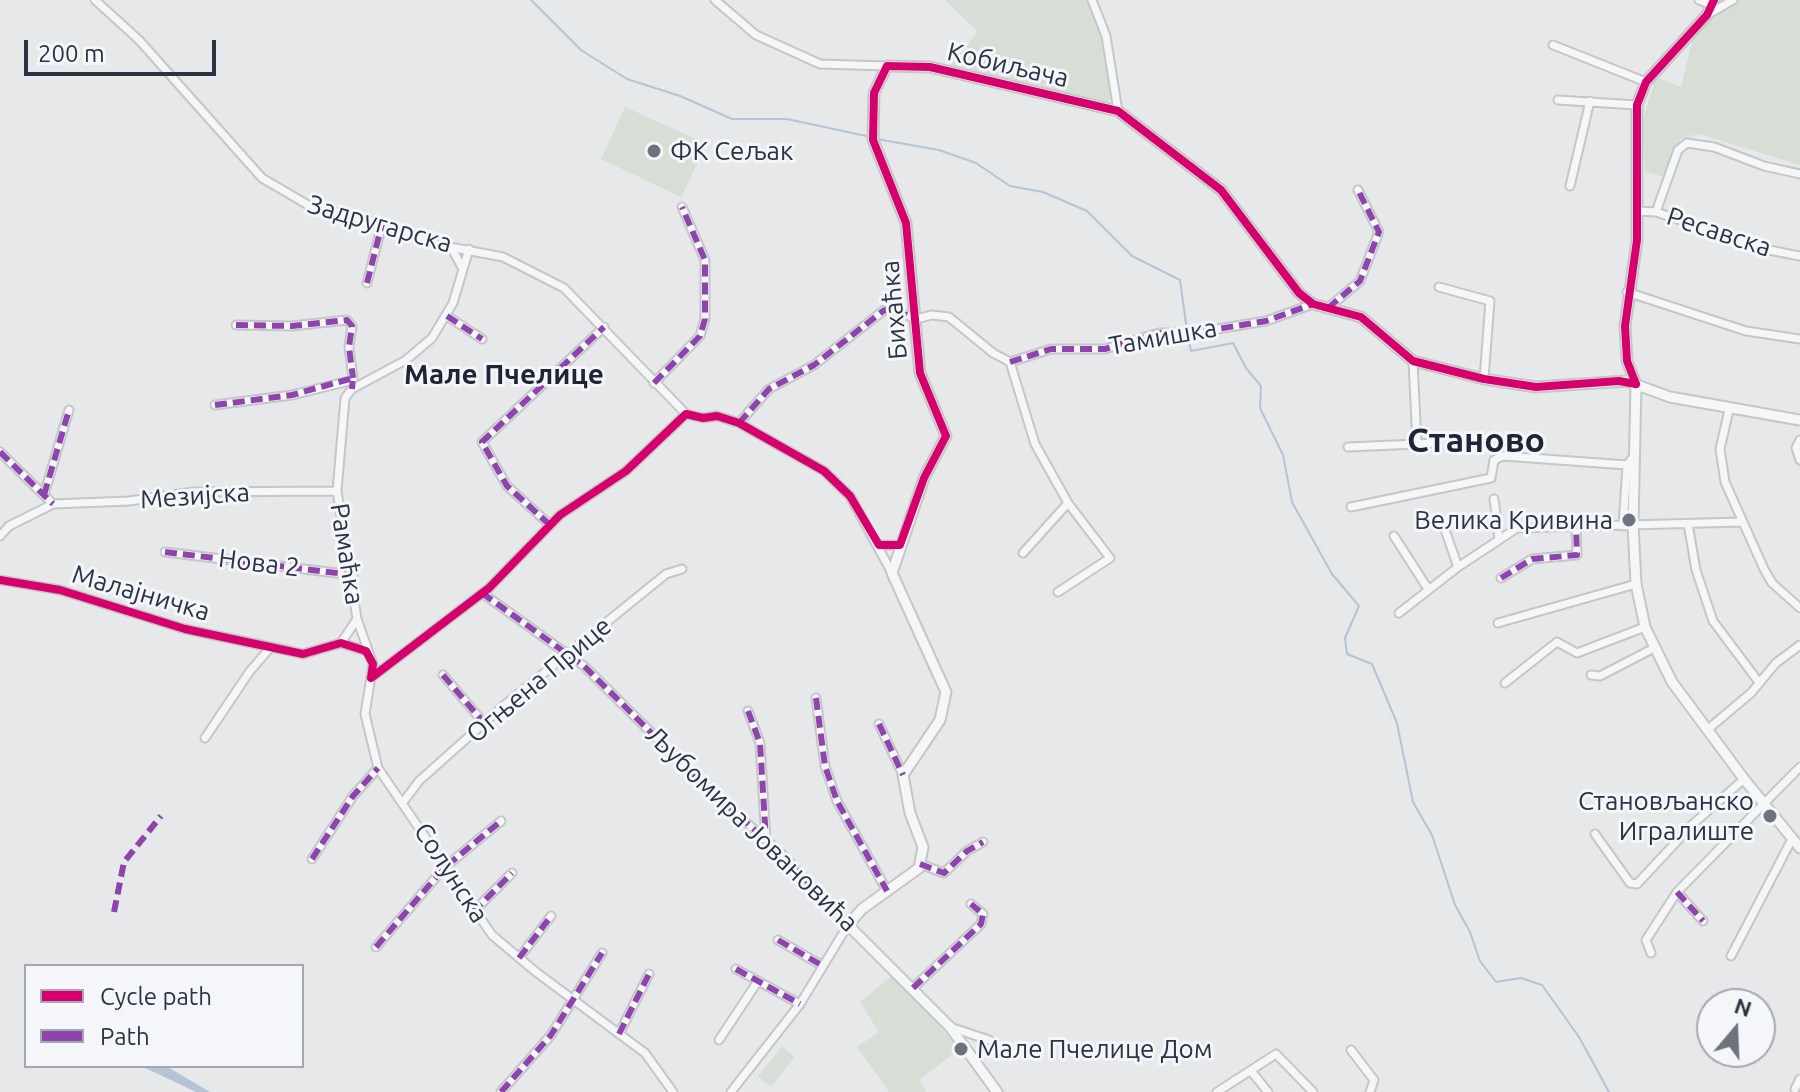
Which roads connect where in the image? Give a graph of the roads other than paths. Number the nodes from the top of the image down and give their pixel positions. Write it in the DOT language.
graph roads {
  1 [pos="95,0"];
  2 [pos="715,0"];
  3 [pos="1092,0"];
  4 [pos="1699,0"];
  5 [pos="1733,0"];
  6 [pos="1713,2"];
  7 [pos="1707,15"];
  8 [pos="1553,45"];
  9 [pos="887,66"];
  10 [pos="1646,82"];
  11 [pos="1558,100"];
  12 [pos="1590,101"];
  13 [pos="1637,105"];
  14 [pos="1118,111"];
  15 [pos="1800,174"];
  16 [pos="1570,186"];
  17 [pos="1358,190"];
  18 [pos="682,207"];
  19 [pos="1637,211"];
  20 [pos="1656,212"];
  21 [pos="382,224"];
  22 [pos="451,247"];
  23 [pos="469,249"];
  24 [pos="1800,256"];
  25 [pos="463,269"];
  26 [pos="367,283"];
  27 [pos="1439,287"];
  28 [pos="1627,292"];
  29 [pos="1313,304"];
  30 [pos="1328,308"];
  31 [pos="447,316"];
  32 [pos="916,319"];
  33 [pos="236,325"];
  34 [pos="604,327"];
  35 [pos="482,339"];
  36 [pos="1800,339"];
  37 [pos="1413,361"];
  38 [pos="1010,362"];
  39 [pos="353,378"];
  40 [pos="1484,379"];
  41 [pos="654,383"];
  42 [pos="1636,384"];
  43 [pos="352,389"];
  44 [pos="215,405"];
  45 [pos="69,410"];
  46 [pos="1729,410"];
  47 [pos="686,414"];
  48 [pos="1800,420"];
  49 [pos="739,423"];
  50 [pos="1800,440"];
  51 [pos="1433,443"];
  52 [pos="1417,444"];
  53 [pos="1348,447"];
  54 [pos="0,452"];
  55 [pos="1800,460"];
  56 [pos="1630,461"];
  57 [pos="337,491"];
  58 [pos="44,495"];
  59 [pos="1494,499"];
  60 [pos="1068,503"];
  61 [pos="53,504"];
  62 [pos="1351,507"];
  63 [pos="1741,522"];
  64 [pos="1443,524"];
  65 [pos="1688,524"];
  66 [pos="550,525"];
  67 [pos="1628,526"];
  68 [pos="1576,527"];
  69 [pos="0,536"];
  70 [pos="1394,536"];
  71 [pos="1499,539"];
  72 [pos="879,545"];
  73 [pos="900,545"];
  74 [pos="165,552"];
  75 [pos="1023,553"];
  76 [pos="1458,567"];
  77 [pos="682,569"];
  78 [pos="892,573"];
  79 [pos="353,575"];
  80 [pos="1501,578"];
  81 [pos="0,580"];
  82 [pos="1636,584"];
  83 [pos="1428,589"];
  84 [pos="1058,592"];
  85 [pos="482,593"];
  86 [pos="1800,608"];
  87 [pos="1399,613"];
  88 [pos="357,619"];
  89 [pos="1498,623"];
  90 [pos="1645,627"];
  91 [pos="341,643"];
  92 [pos="1800,645"];
  93 [pos="271,647"];
  94 [pos="1654,648"];
  95 [pos="366,651"];
  96 [pos="568,655"];
  97 [pos="443,675"];
  98 [pos="1591,675"];
  99 [pos="371,678"];
  100 [pos="1758,681"];
  101 [pos="1505,683"];
  102 [pos="816,698"];
  103 [pos="748,711"];
  104 [pos="484,723"];
  105 [pos="879,724"];
  106 [pos="1707,730"];
  107 [pos="205,738"];
  108 [pos="1800,767"];
  109 [pos="378,768"];
  110 [pos="903,775"];
  111 [pos="1744,779"];
  112 [pos="404,801"];
  113 [pos="1764,806"];
  114 [pos="501,821"];
  115 [pos="1595,834"];
  116 [pos="1792,839"];
  117 [pos="766,840"];
  118 [pos="983,842"];
  119 [pos="1800,848"];
  120 [pos="312,859"];
  121 [pos="920,864"];
  122 [pos="444,868"];
  123 [pos="512,873"];
  124 [pos="887,891"];
  125 [pos="1677,892"];
  126 [pos="971,904"];
  127 [pos="473,912"];
  128 [pos="551,916"];
  129 [pos="1703,921"];
  130 [pos="848,925"];
  131 [pos="778,940"];
  132 [pos="376,947"];
  133 [pos="602,953"];
  134 [pos="1651,953"];
  135 [pos="1731,956"];
  136 [pos="519,958"];
  137 [pos="823,966"];
  138 [pos="736,969"];
  139 [pos="649,974"];
  140 [pos="758,981"];
  141 [pos="913,988"];
  142 [pos="573,1000"];
  143 [pos="800,1004"];
  144 [pos="950,1027"];
  145 [pos="619,1034"];
  146 [pos="972,1034"];
  147 [pos="719,1040"];
  148 [pos="989,1040"];
  149 [pos="966,1049"];
  150 [pos="1351,1050"];
  151 [pos="1251,1071"];
  152 [pos="1800,1079"];
  153 [pos="1795,1089"];
  154 [pos="501,1092"];
  155 [pos="673,1092"];
  156 [pos="731,1092"];
  157 [pos="997,1092"];
  158 [pos="1217,1092"];
  159 [pos="1268,1092"];
  160 [pos="1313,1092"];
  161 [pos="1370,1092"];
  1 -- 21 [label="street, Задругарска"];
  2 -- 9 [label="street, Кобиљача"];
  3 -- 14 [label="street"];
  4 -- 6 [label="street"];
  5 -- 7 [label="street"];
  6 -- 7 [label="street"];
  7 -- 10 [label="street"];
  8 -- 10 [label="street"];
  9 -- 14 [label="street, Кобиљача"];
  9 -- 32 [label="street, Бихаћка"];
  10 -- 13 [label="street"];
  11 -- 12 [label="street"];
  12 -- 13 [label="street"];
  12 -- 16 [label="street"];
  13 -- 19 [label="street"];
  14 -- 29 [label="street"];
  15 -- 20 [label="street"];
  17 -- 30 [label="street"];
  18 -- 41 [label="street"];
  19 -- 20 [label="street, Ресавска"];
  19 -- 28 [label="street"];
  20 -- 24 [label="street, Ресавска"];
  21 -- 22 [label="street, Задругарска"];
  21 -- 26 [label="street"];
  22 -- 23 [label="street, Задругарска"];
  22 -- 25 [label="street"];
  23 -- 25 [label="street"];
  23 -- 34 [label="street, Задругарска"];
  25 -- 31 [label="street"];
  27 -- 40 [label="street"];
  28 -- 36 [label="street"];
  28 -- 42 [label="street"];
  29 -- 30 [label="street"];
  29 -- 38 [label="street, Тамишка"];
  30 -- 37 [label="street"];
  31 -- 35 [label="street"];
  31 -- 43 [label="street"];
  32 -- 38 [label="street"];
  32 -- 49 [label="street"];
  32 -- 73 [label="street, Бихаћка"];
  33 -- 39 [label="street"];
  34 -- 41 [label="street, Задругарска"];
  34 -- 66 [label="street"];
  37 -- 40 [label="street"];
  37 -- 52 [label="street"];
  38 -- 60 [label="street"];
  39 -- 43 [label="street, Рамаћка"];
  39 -- 44 [label="street"];
  40 -- 42 [label="street"];
  41 -- 47 [label="street, Задругарска"];
  42 -- 46 [label="street"];
  42 -- 56 [label="street"];
  43 -- 57 [label="street, Рамаћка"];
  45 -- 58 [label="street"];
  46 -- 48 [label="street"];
  46 -- 63 [label="street"];
  47 -- 49 [label="street"];
  47 -- 66 [label="street"];
  49 -- 72 [label="street"];
  50 -- 55 [label="street"];
  51 -- 52 [label="street"];
  52 -- 53 [label="street"];
  54 -- 58 [label="street"];
  56 -- 62 [label="street"];
  56 -- 67 [label="street"];
  57 -- 61 [label="street, Мезијска"];
  57 -- 79 [label="street, Рамаћка"];
  58 -- 61 [label="street"];
  59 -- 71 [label="street"];
  60 -- 75 [label="street"];
  60 -- 84 [label="street"];
  61 -- 69 [label="street, Мезијска"];
  63 -- 65 [label="street"];
  63 -- 86 [label="street"];
  64 -- 76 [label="street"];
  65 -- 67 [label="street"];
  65 -- 100 [label="street"];
  66 -- 85 [label="street"];
  67 -- 68 [label="street"];
  67 -- 82 [label="street"];
  68 -- 71 [label="street"];
  68 -- 80 [label="street"];
  70 -- 83 [label="street"];
  71 -- 76 [label="street"];
  72 -- 73 [label="street"];
  72 -- 78 [label="street"];
  73 -- 78 [label="street, Бихаћка"];
  74 -- 79 [label="street, Нова 2"];
  76 -- 83 [label="street"];
  77 -- 96 [label="street, Огњена Прице"];
  78 -- 110 [label="street"];
  79 -- 88 [label="street, Рамаћка"];
  81 -- 93 [label="street, Малајничка"];
  82 -- 89 [label="street"];
  82 -- 90 [label="street"];
  83 -- 87 [label="street"];
  85 -- 96 [label="street, Љубомира Јовановића"];
  85 -- 99 [label="street"];
  88 -- 91 [label="street"];
  88 -- 95 [label="street, Рамаћка"];
  90 -- 94 [label="street"];
  90 -- 101 [label="street"];
  91 -- 93 [label="street, Малајничка"];
  91 -- 95 [label="street"];
  92 -- 100 [label="street"];
  93 -- 107 [label="street"];
  94 -- 98 [label="street"];
  94 -- 106 [label="street"];
  95 -- 99 [label="street, Рамаћка"];
  96 -- 104 [label="street, Огњена Прице"];
  96 -- 117 [label="street, Љубомира Јовановића"];
  97 -- 104 [label="street"];
  99 -- 109 [label="street, Солунска"];
  100 -- 106 [label="street"];
  102 -- 124 [label="street"];
  103 -- 117 [label="street"];
  104 -- 112 [label="street, Огњена Прице"];
  105 -- 110 [label="street"];
  106 -- 111 [label="street"];
  108 -- 113 [label="street"];
  109 -- 112 [label="street, Солунска"];
  109 -- 120 [label="street"];
  110 -- 121 [label="street"];
  111 -- 113 [label="street"];
  111 -- 115 [label="street"];
  112 -- 122 [label="street, Солунска"];
  113 -- 116 [label="street"];
  113 -- 125 [label="street"];
  114 -- 122 [label="street"];
  116 -- 119 [label="street"];
  116 -- 135 [label="street"];
  117 -- 130 [label="street, Љубомира Јовановића"];
  118 -- 121 [label="street"];
  121 -- 124 [label="street"];
  122 -- 127 [label="street, Солунска"];
  122 -- 132 [label="street"];
  123 -- 127 [label="street"];
  124 -- 130 [label="street"];
  125 -- 129 [label="street"];
  125 -- 134 [label="street"];
  126 -- 141 [label="street"];
  127 -- 136 [label="street, Солунска"];
  128 -- 136 [label="street"];
  130 -- 137 [label="street"];
  130 -- 141 [label="street, Љубомира Јовановића"];
  131 -- 137 [label="street"];
  133 -- 142 [label="street"];
  136 -- 142 [label="street, Солунска"];
  137 -- 143 [label="street"];
  138 -- 140 [label="street"];
  139 -- 145 [label="street"];
  140 -- 143 [label="street"];
  140 -- 147 [label="street"];
  141 -- 144 [label="street, Љубомира Јовановића"];
  142 -- 145 [label="street, Солунска"];
  142 -- 154 [label="street"];
  143 -- 156 [label="street"];
  144 -- 146 [label="street"];
  144 -- 149 [label="street, Љубомира Јовановића"];
  145 -- 155 [label="street, Солунска"];
  146 -- 148 [label="street"];
  146 -- 149 [label="street"];
  149 -- 157 [label="street, Љубомира Јовановића"];
  150 -- 161 [label="street"];
  151 -- 158 [label="street"];
  151 -- 159 [label="street"];
  151 -- 160 [label="street"];
  152 -- 153 [label="street"];
}
